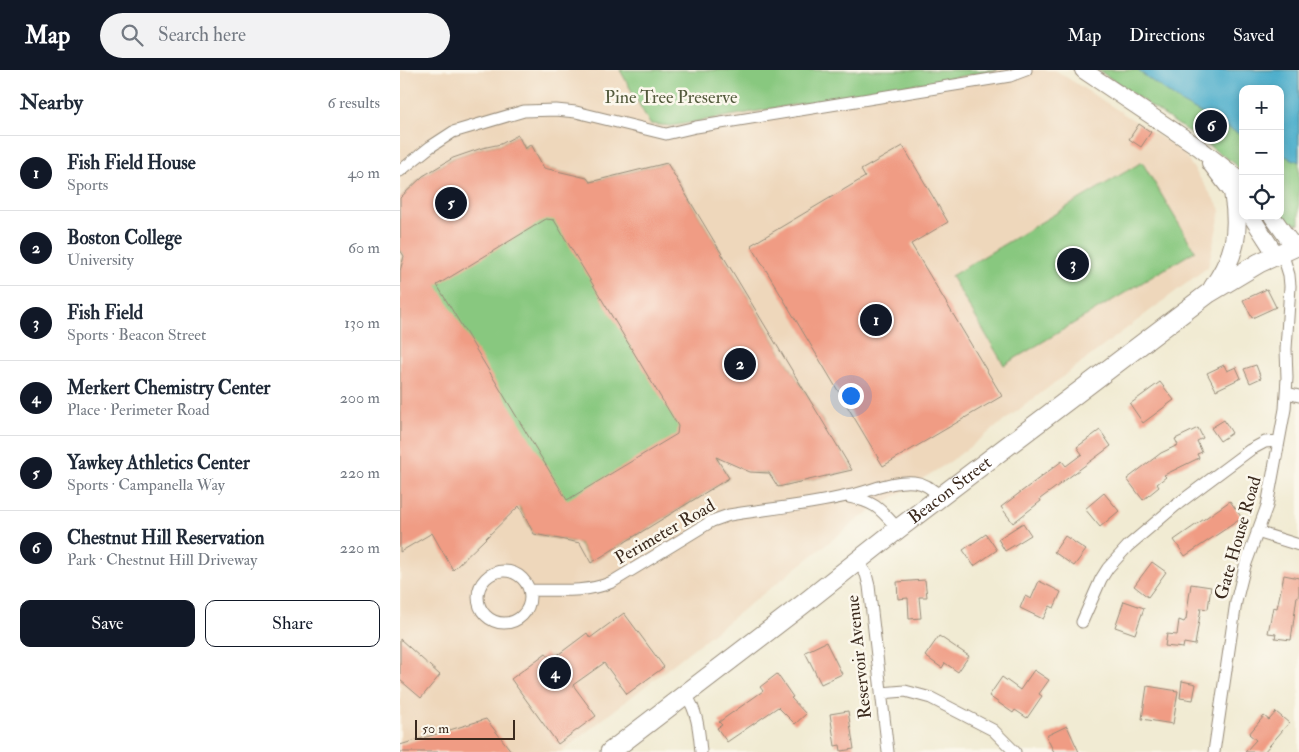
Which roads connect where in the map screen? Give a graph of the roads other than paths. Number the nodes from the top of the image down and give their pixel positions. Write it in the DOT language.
graph roads {
  1 [pos="1026,70"];
  2 [pos="1083,70"];
  3 [pos="400,171"];
  4 [pos="1239,193"];
  5 [pos="1239,202"];
  6 [pos="1255,220"];
  7 [pos="1274,220"];
  8 [pos="1288,250"];
  9 [pos="1209,293"];
  10 [pos="1287,393"];
  11 [pos="1299,396"];
  12 [pos="1280,441"];
  13 [pos="848,496"];
  14 [pos="940,497"];
  15 [pos="898,529"];
  16 [pos="1258,532"];
  17 [pos="1299,545"];
  18 [pos="857,561"];
  19 [pos="530,590"];
  20 [pos="1082,622"];
  21 [pos="881,693"];
  22 [pos="686,695"];
  23 [pos="610,752"];
  24 [pos="701,752"];
  25 [pos="888,752"];
  26 [pos="1015,752"];
  27 [pos="1214,752"];
  1 -- 3 [label="street"];
  2 -- 4 [label="main road"];
  5 -- 9 [label="main road"];
  6 -- 8 [label="main road"];
  7 -- 8 [label="main road"];
  8 -- 9 [label="main road, Beacon Street"];
  8 -- 10 [label="street, Gate House Road"];
  9 -- 14 [label="main road, Beacon Street"];
  10 -- 11 [label="street"];
  10 -- 12 [label="street, Gate House Road"];
  12 -- 16 [label="street, Gate House Road"];
  12 -- 20 [label="street"];
  13 -- 14 [label="street, Perimeter Road"];
  13 -- 15 [label="street, Perimeter Road"];
  13 -- 19 [label="street, Perimeter Road"];
  14 -- 15 [label="main road, Beacon Street"];
  15 -- 18 [label="main road, Beacon Street"];
  16 -- 17 [label="street"];
  16 -- 27 [label="street, Gate House Road"];
  18 -- 21 [label="street, Reservoir Avenue"];
  18 -- 22 [label="main road, Beacon Street"];
  19 -- 19 [label="street"];
  21 -- 25 [label="street, Reservoir Avenue"];
  21 -- 26 [label="street"];
  22 -- 23 [label="main road, Beacon Street"];
  22 -- 24 [label="street"];
}
